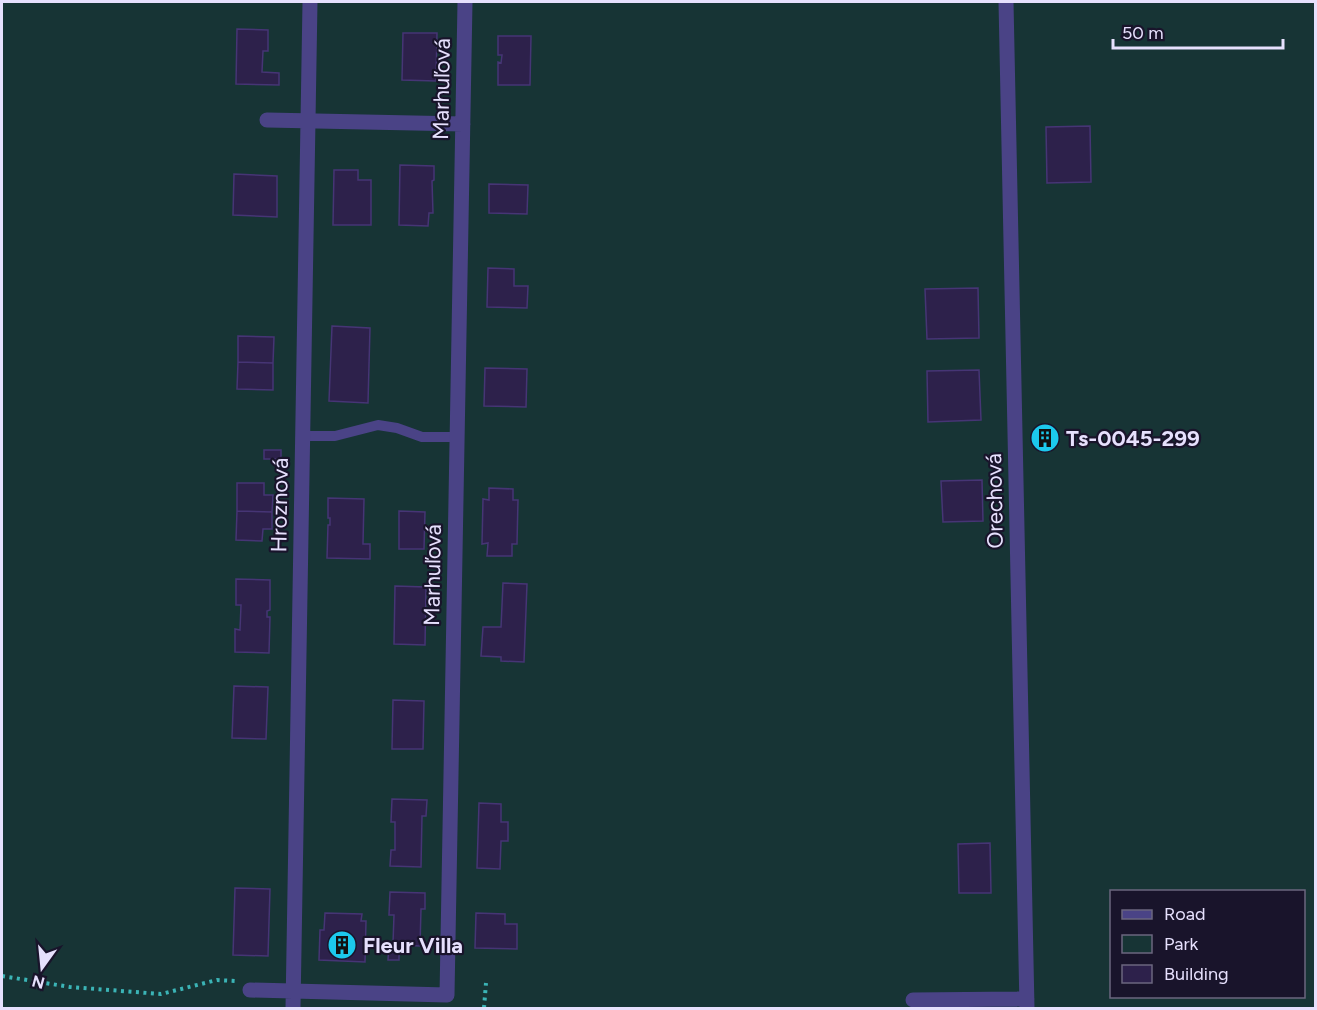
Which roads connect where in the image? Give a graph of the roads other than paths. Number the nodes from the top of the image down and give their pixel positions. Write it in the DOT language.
graph roads {
  1 [pos="310,2"];
  2 [pos="465,2"];
  3 [pos="1006,2"];
  4 [pos="267,120"];
  5 [pos="308,122"];
  6 [pos="463,124"];
  7 [pos="302,436"];
  8 [pos="457,437"];
  9 [pos="244,986"];
  10 [pos="293,992"];
  11 [pos="913,1000"];
  12 [pos="1027,1004"];
  13 [pos="292,1008"];
  1 -- 5 [label="street, Hroznová"];
  2 -- 6 [label="street, Marhuľová"];
  3 -- 12 [label="street, Orechová"];
  4 -- 5 [label="street"];
  5 -- 6 [label="street"];
  5 -- 7 [label="street, Hroznová"];
  6 -- 8 [label="street, Marhuľová"];
  7 -- 8 [label="lane"];
  7 -- 10 [label="street, Hroznová"];
  8 -- 10 [label="street, Marhuľová"];
  9 -- 10 [label="street"];
  10 -- 13 [label="street, Hroznová"];
  11 -- 12 [label="street, Orechová"];
}
